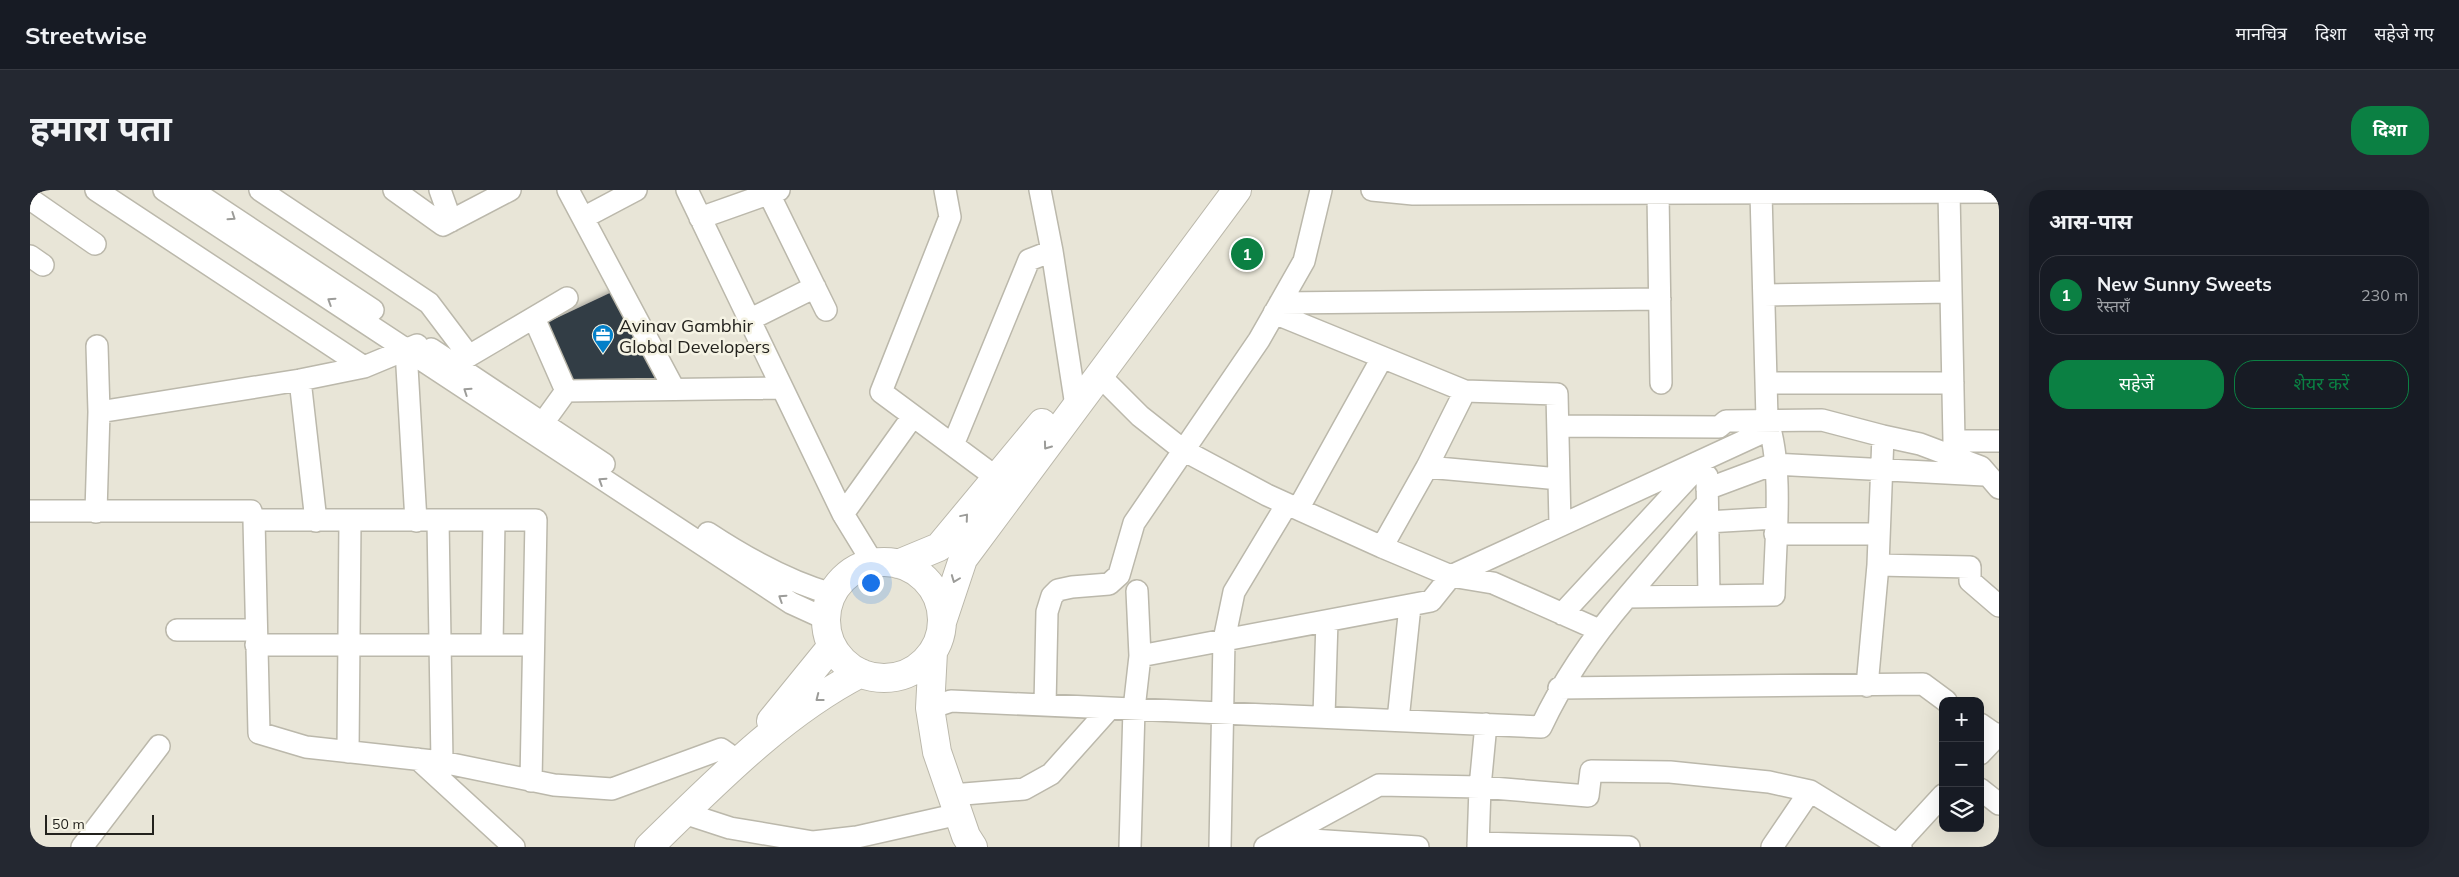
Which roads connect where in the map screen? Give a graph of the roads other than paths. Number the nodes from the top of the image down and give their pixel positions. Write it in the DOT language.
graph roads {
  1 [pos="96,190"];
  2 [pos="164,190"];
  3 [pos="192,190"];
  4 [pos="260,190"];
  5 [pos="394,190"];
  6 [pos="440,190"];
  7 [pos="510,190"];
  8 [pos="568,190"];
  9 [pos="636,190"];
  10 [pos="687,190"];
  11 [pos="945,190"];
  12 [pos="1040,190"];
  13 [pos="1237,190"];
  14 [pos="1321,190"];
  15 [pos="1372,190"];
  16 [pos="1890,191"];
  17 [pos="774,192"];
  18 [pos="1949,192"];
  19 [pos="1999,192"];
  20 [pos="1761,193"];
  21 [pos="1658,194"];
  22 [pos="30,199"];
  23 [pos="583,218"];
  24 [pos="700,218"];
  25 [pos="451,221"];
  26 [pos="95,244"];
  27 [pos="1052,251"];
  28 [pos="815,287"];
  29 [pos="1951,292"];
  30 [pos="1764,295"];
  31 [pos="567,298"];
  32 [pos="1660,299"];
  33 [pos="1277,308"];
  34 [pos="826,310"];
  35 [pos="534,318"];
  36 [pos="749,320"];
  37 [pos="97,346"];
  38 [pos="414,346"];
  39 [pos="1382,358"];
  40 [pos="455,365"];
  41 [pos="364,368"];
  42 [pos="1100,376"];
  43 [pos="300,380"];
  44 [pos="1661,383"];
  45 [pos="1766,383"];
  46 [pos="1953,383"];
  47 [pos="782,388"];
  48 [pos="674,389"];
  49 [pos="566,390"];
  50 [pos="1465,391"];
  51 [pos="1076,406"];
  52 [pos="98,412"];
  53 [pos="913,416"];
  54 [pos="1768,424"];
  55 [pos="1558,426"];
  56 [pos="538,430"];
  57 [pos="1883,436"];
  58 [pos="1999,441"];
  59 [pos="953,445"];
  60 [pos="1183,450"];
  61 [pos="1706,458"];
  62 [pos="1774,464"];
  63 [pos="1427,467"];
  64 [pos="1881,470"];
  65 [pos="997,478"];
  66 [pos="1559,479"];
  67 [pos="1993,481"];
  68 [pos="1707,505"];
  69 [pos="1292,507"];
  70 [pos="30,511"];
  71 [pos="96,512"];
  72 [pos="843,514"];
  73 [pos="254,520"];
  74 [pos="416,520"];
  75 [pos="438,520"];
  76 [pos="494,520"];
  77 [pos="316,521"];
  78 [pos="350,521"];
  79 [pos="1560,524"];
  80 [pos="1775,526"];
  81 [pos="1879,534"];
  82 [pos="1382,547"];
  83 [pos="886,563"];
  84 [pos="1878,565"];
  85 [pos="1451,576"];
  86 [pos="1137,591"];
  87 [pos="1627,596"];
  88 [pos="1709,596"];
  89 [pos="829,606"];
  90 [pos="1410,606"];
  91 [pos="1999,606"];
  92 [pos="1562,614"];
  93 [pos="1327,621"];
  94 [pos="942,622"];
  95 [pos="177,630"];
  96 [pos="1599,630"];
  97 [pos="256,637"];
  98 [pos="1224,640"];
  99 [pos="349,645"];
  100 [pos="440,645"];
  101 [pos="492,645"];
  102 [pos="533,645"];
  103 [pos="832,646"];
  104 [pos="933,652"];
  105 [pos="1140,656"];
  106 [pos="913,670"];
  107 [pos="861,673"];
  108 [pos="1867,686"];
  109 [pos="1560,688"];
  110 [pos="1941,697"];
  111 [pos="1045,705"];
  112 [pos="930,708"];
  113 [pos="1110,708"];
  114 [pos="1134,709"];
  115 [pos="1221,712"];
  116 [pos="1324,716"];
  117 [pos="1398,720"];
  118 [pos="1486,724"];
  119 [pos="1994,732"];
  120 [pos="160,746"];
  121 [pos="1984,748"];
  122 [pos="348,752"];
  123 [pos="418,760"];
  124 [pos="738,761"];
  125 [pos="442,762"];
  126 [pos="531,781"];
  127 [pos="1480,787"];
  128 [pos="1810,791"];
  129 [pos="1984,792"];
  130 [pos="1939,800"];
  131 [pos="1999,804"];
  132 [pos="684,813"];
  133 [pos="963,828"];
  134 [pos="1273,842"];
  135 [pos="92,843"];
  136 [pos="1478,845"];
  137 [pos="1899,846"];
  138 [pos="514,847"];
  139 [pos="649,847"];
  140 [pos="1130,847"];
  141 [pos="1220,847"];
  142 [pos="1418,847"];
  143 [pos="1629,847"];
  144 [pos="1772,847"];
  1 -- 41 [label="street"];
  38 -- 2 [label="street, one-way"];
  3 -- 38 [label="street, one-way"];
  4 -- 40 [label="street"];
  5 -- 25 [label="street"];
  6 -- 25 [label="street"];
  7 -- 25 [label="street"];
  8 -- 23 [label="street"];
  9 -- 23 [label="street"];
  10 -- 24 [label="street"];
  11 -- 53 [label="street"];
  12 -- 27 [label="street"];
  13 -- 42 [label="main road"];
  14 -- 33 [label="street"];
  15 -- 21 [label="street"];
  16 -- 18 [label="street"];
  16 -- 20 [label="street"];
  17 -- 24 [label="street"];
  17 -- 28 [label="street"];
  18 -- 19 [label="street"];
  18 -- 29 [label="street"];
  20 -- 21 [label="street"];
  20 -- 30 [label="street"];
  21 -- 32 [label="street"];
  22 -- 26 [label="street"];
  23 -- 48 [label="street"];
  24 -- 36 [label="street"];
  27 -- 51 [label="street"];
  27 -- 59 [label="street"];
  28 -- 34 [label="street"];
  28 -- 36 [label="street"];
  29 -- 30 [label="street"];
  29 -- 46 [label="street"];
  30 -- 45 [label="street"];
  31 -- 35 [label="street"];
  32 -- 33 [label="street"];
  32 -- 44 [label="street"];
  33 -- 39 [label="street"];
  33 -- 60 [label="street"];
  35 -- 40 [label="street"];
  35 -- 49 [label="street"];
  36 -- 47 [label="street"];
  37 -- 52 [label="street"];
  38 -- 40 [label="street"];
  38 -- 41 [label="street"];
  38 -- 74 [label="street"];
  39 -- 50 [label="street"];
  39 -- 69 [label="street"];
  40 -- 56 [label="street"];
  41 -- 43 [label="street"];
  42 -- 51 [label="main road"];
  42 -- 60 [label="street"];
  43 -- 52 [label="street"];
  43 -- 77 [label="street"];
  45 -- 46 [label="street"];
  45 -- 54 [label="street"];
  46 -- 58 [label="street"];
  47 -- 48 [label="street"];
  47 -- 72 [label="street"];
  48 -- 49 [label="street"];
  49 -- 56 [label="street"];
  50 -- 55 [label="street"];
  50 -- 63 [label="street"];
  51 -- 65 [label="main road"];
  51 -- 94 [label="main road, one-way"];
  52 -- 71 [label="street"];
  53 -- 59 [label="street"];
  53 -- 72 [label="street"];
  54 -- 55 [label="street"];
  54 -- 57 [label="street"];
  54 -- 61 [label="street"];
  54 -- 62 [label="street"];
  55 -- 66 [label="street"];
  56 -- 89 [label="street"];
  57 -- 64 [label="street"];
  57 -- 67 [label="street"];
  59 -- 65 [label="street"];
  60 -- 69 [label="street"];
  60 -- 111 [label="street"];
  61 -- 68 [label="street"];
  61 -- 79 [label="street"];
  61 -- 92 [label="street"];
  62 -- 64 [label="street"];
  62 -- 68 [label="street"];
  62 -- 80 [label="street"];
  63 -- 66 [label="street"];
  63 -- 82 [label="street"];
  64 -- 67 [label="street"];
  64 -- 81 [label="street"];
  83 -- 65 [label="main road, one-way"];
  66 -- 79 [label="street"];
  68 -- 80 [label="street"];
  68 -- 87 [label="street"];
  68 -- 88 [label="street"];
  69 -- 82 [label="street"];
  69 -- 98 [label="street"];
  70 -- 71 [label="street"];
  71 -- 73 [label="street"];
  72 -- 83 [label="street"];
  73 -- 77 [label="street"];
  73 -- 97 [label="street"];
  74 -- 75 [label="street"];
  74 -- 78 [label="street"];
  75 -- 76 [label="street"];
  75 -- 100 [label="street"];
  76 -- 101 [label="street"];
  76 -- 102 [label="street"];
  77 -- 78 [label="street"];
  78 -- 99 [label="street"];
  79 -- 85 [label="street"];
  80 -- 81 [label="street"];
  80 -- 88 [label="street"];
  81 -- 84 [label="street"];
  82 -- 85 [label="street"];
  83 -- 89 [label="main road"];
  83 -- 94 [label="main road"];
  84 -- 91 [label="street"];
  84 -- 108 [label="street"];
  85 -- 90 [label="street"];
  85 -- 92 [label="street"];
  86 -- 105 [label="street"];
  87 -- 88 [label="street"];
  87 -- 96 [label="street"];
  89 -- 103 [label="main road"];
  90 -- 93 [label="street"];
  90 -- 117 [label="street"];
  92 -- 96 [label="street"];
  93 -- 98 [label="street"];
  93 -- 116 [label="street"];
  94 -- 104 [label="main road"];
  95 -- 97 [label="street"];
  96 -- 109 [label="street"];
  97 -- 99 [label="street"];
  97 -- 122 [label="street"];
  98 -- 105 [label="street"];
  98 -- 115 [label="street"];
  99 -- 100 [label="street"];
  99 -- 122 [label="street"];
  100 -- 101 [label="street"];
  100 -- 125 [label="street"];
  101 -- 102 [label="street"];
  102 -- 126 [label="street"];
  103 -- 107 [label="main road"];
  103 -- 124 [label="main road"];
  104 -- 106 [label="main road"];
  104 -- 112 [label="main road"];
  105 -- 114 [label="street"];
  106 -- 107 [label="main road"];
  106 -- 112 [label="main road"];
  107 -- 124 [label="main road, one-way"];
  108 -- 109 [label="street"];
  108 -- 110 [label="street"];
  109 -- 118 [label="street"];
  111 -- 112 [label="street"];
  111 -- 113 [label="street"];
  112 -- 133 [label="main road"];
  113 -- 114 [label="street"];
  113 -- 133 [label="street"];
  114 -- 115 [label="street"];
  114 -- 140 [label="street"];
  115 -- 116 [label="street"];
  115 -- 141 [label="street"];
  116 -- 117 [label="street"];
  117 -- 118 [label="street"];
  118 -- 127 [label="street"];
  119 -- 121 [label="street"];
  120 -- 135 [label="street"];
  122 -- 123 [label="street"];
  123 -- 125 [label="street"];
  123 -- 138 [label="street"];
  124 -- 126 [label="street"];
  124 -- 132 [label="main road"];
  125 -- 126 [label="street"];
  127 -- 128 [label="street"];
  127 -- 134 [label="street"];
  127 -- 136 [label="street"];
  128 -- 137 [label="street"];
  128 -- 144 [label="street"];
  129 -- 131 [label="street"];
  130 -- 137 [label="street"];
  132 -- 133 [label="street"];
  132 -- 139 [label="main road"];
  134 -- 142 [label="street"];
  136 -- 143 [label="street"];
}
